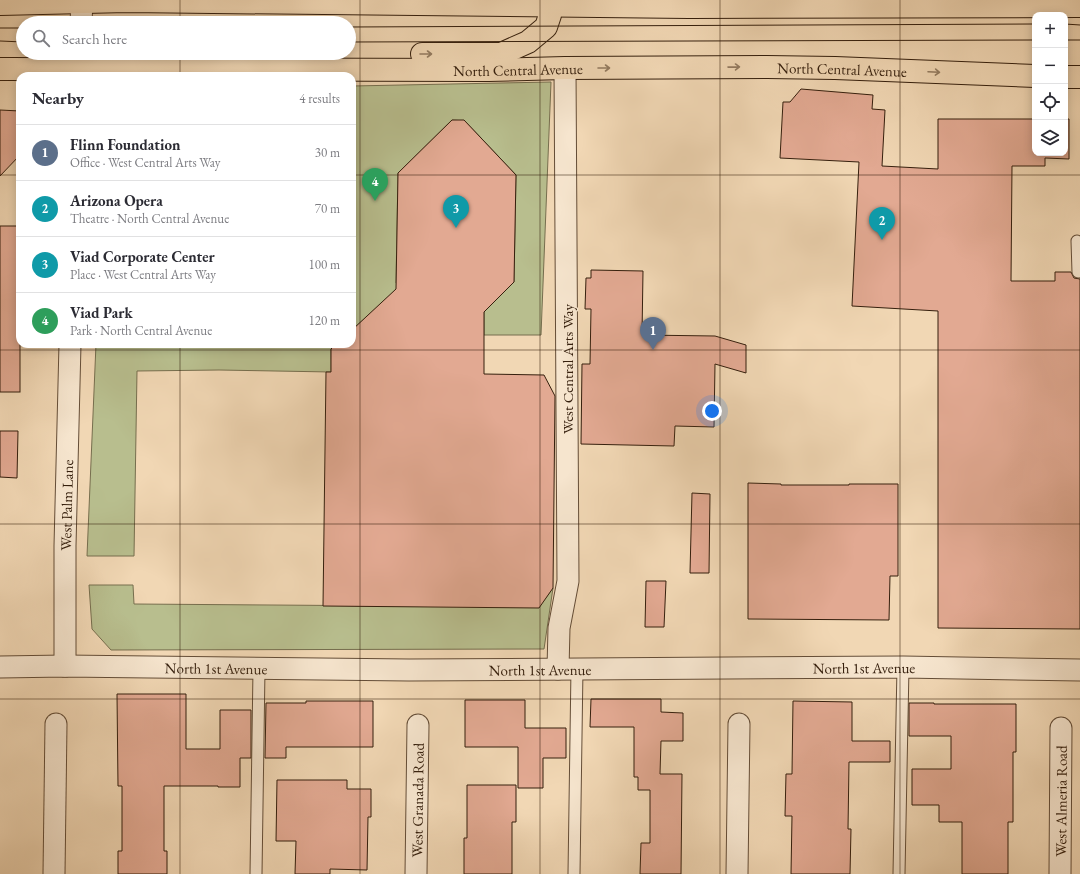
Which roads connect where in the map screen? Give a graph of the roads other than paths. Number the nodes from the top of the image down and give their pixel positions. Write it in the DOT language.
graph roads {
  1 [pos="664,0"];
  2 [pos="547,3"];
  3 [pos="0,4"];
  4 [pos="1080,6"];
  5 [pos="689,7"];
  6 [pos="82,8"];
  7 [pos="356,56"];
  8 [pos="335,60"];
  9 [pos="78,66"];
  10 [pos="565,68"];
  11 [pos="0,69"];
  12 [pos="305,69"];
  13 [pos="1032,76"];
  14 [pos="1068,77"];
  15 [pos="1080,77"];
  16 [pos="1077,241"];
  17 [pos="1078,272"];
  18 [pos="70,348"];
  19 [pos="65,666"];
  20 [pos="0,667"];
  21 [pos="903,667"];
  22 [pos="259,669"];
  23 [pos="568,669"];
  24 [pos="1080,670"];
  25 [pos="56,724"];
  26 [pos="739,724"];
  27 [pos="418,725"];
  28 [pos="1061,728"];
  29 [pos="54,874"];
  30 [pos="256,874"];
  31 [pos="416,874"];
  32 [pos="574,874"];
  33 [pos="737,874"];
  34 [pos="899,874"];
  35 [pos="1060,874"];
  1 -- 5 [label="street"];
  2 -- 5 [label="main road"];
  2 -- 6 [label="main road"];
  7 -- 2 [label="main road, one-way"];
  3 -- 6 [label="main road"];
  4 -- 5 [label="main road"];
  12 -- 8 [label="main road, one-way"];
  9 -- 11 [label="main road, North Central Avenue"];
  9 -- 12 [label="main road, North Central Avenue"];
  10 -- 12 [label="main road, North Central Avenue"];
  10 -- 13 [label="main road, North Central Avenue, one-way"];
  10 -- 23 [label="street, West Central Arts Way"];
  14 -- 15 [label="main road"];
  16 -- 17 [label="lane"];
  18 -- 19 [label="street, West Palm Lane"];
  19 -- 20 [label="street, North 1st Avenue"];
  19 -- 22 [label="street, North 1st Avenue"];
  21 -- 23 [label="street, North 1st Avenue"];
  21 -- 24 [label="street, North 1st Avenue"];
  21 -- 34 [label="lane"];
  22 -- 23 [label="street, North 1st Avenue"];
  22 -- 30 [label="lane"];
  23 -- 32 [label="lane"];
  25 -- 29 [label="street"];
  26 -- 33 [label="street"];
  27 -- 31 [label="street, West Granada Road"];
  28 -- 35 [label="street, West Almeria Road"];
}
